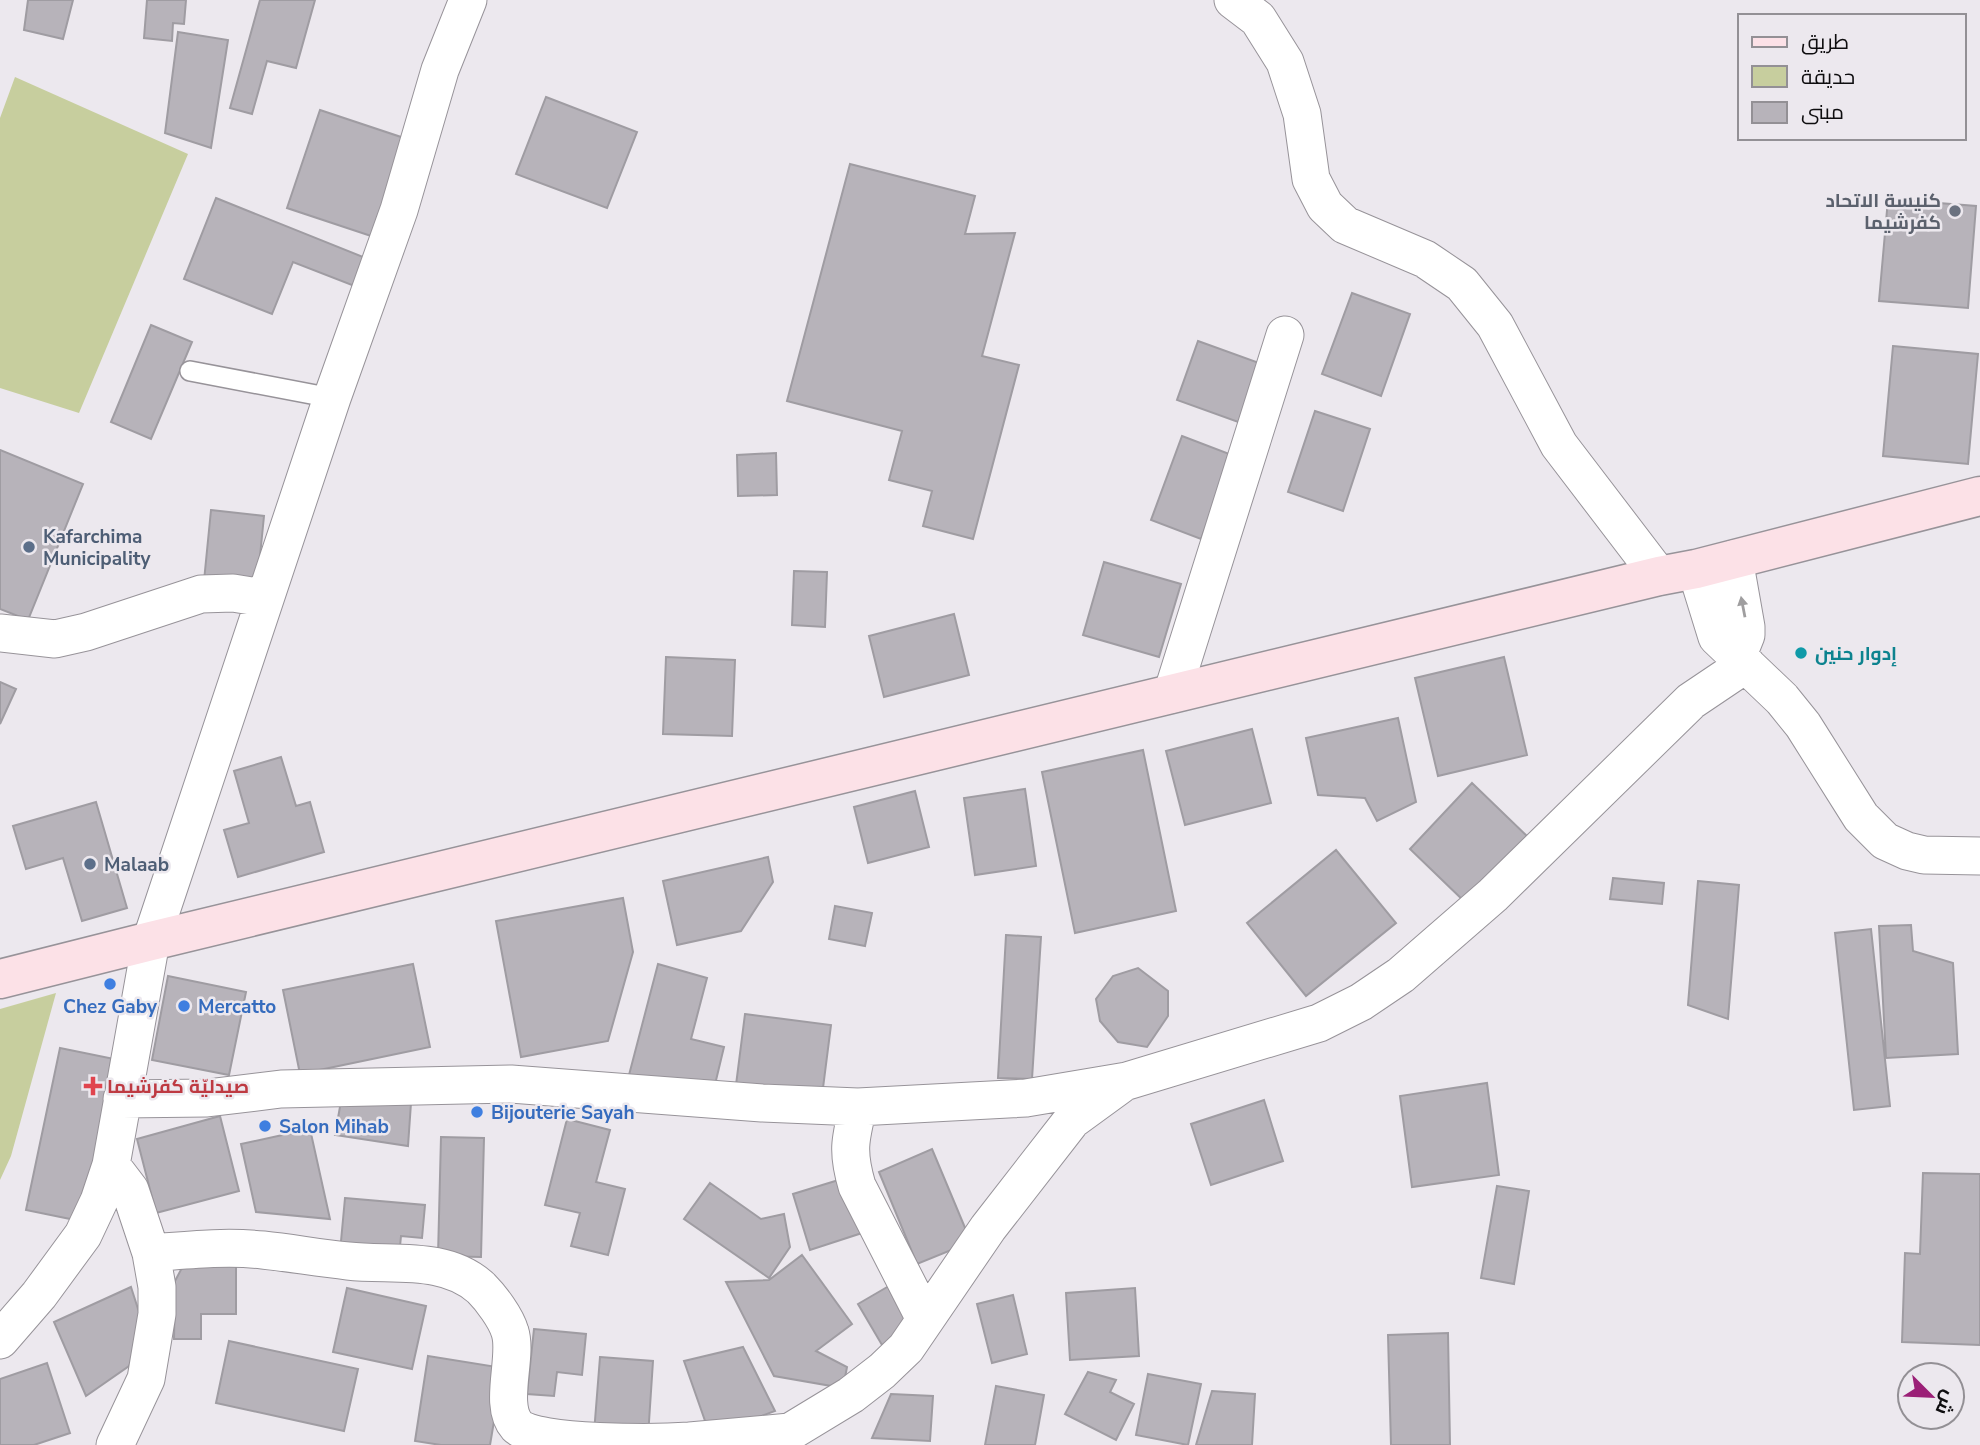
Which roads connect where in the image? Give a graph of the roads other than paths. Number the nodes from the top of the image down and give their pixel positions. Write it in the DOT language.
graph roads {
  1 [pos="468,0"];
  2 [pos="1233,0"];
  3 [pos="1285,335"];
  4 [pos="190,371"];
  5 [pos="331,398"];
  6 [pos="1980,496"];
  7 [pos="1734,559"];
  8 [pos="1696,569"];
  9 [pos="1659,576"];
  10 [pos="264,598"];
  11 [pos="0,633"];
  12 [pos="1742,659"];
  13 [pos="1172,694"];
  14 [pos="1980,856"];
  15 [pos="151,941"];
  16 [pos="0,979"];
  17 [pos="1127,1081"];
  18 [pos="122,1099"];
  19 [pos="858,1107"];
  20 [pos="111,1165"];
  21 [pos="152,1252"];
  22 [pos="925,1319"];
  23 [pos="0,1340"];
  24 [pos="688,1443"];
  25 [pos="116,1445"];
  1 -- 5 [label="street"];
  2 -- 9 [label="street"];
  3 -- 13 [label="street"];
  4 -- 5 [label="lane"];
  5 -- 10 [label="street"];
  6 -- 7 [label="street"];
  7 -- 8 [label="street"];
  12 -- 7 [label="street, one-way"];
  8 -- 9 [label="street"];
  8 -- 12 [label="street"];
  9 -- 13 [label="street"];
  10 -- 11 [label="street"];
  10 -- 15 [label="street"];
  12 -- 14 [label="street"];
  12 -- 17 [label="street"];
  13 -- 15 [label="street"];
  15 -- 16 [label="street"];
  15 -- 18 [label="street"];
  17 -- 19 [label="street"];
  17 -- 22 [label="street"];
  18 -- 19 [label="street"];
  18 -- 20 [label="street"];
  19 -- 22 [label="street"];
  20 -- 21 [label="street"];
  20 -- 23 [label="street"];
  21 -- 24 [label="street"];
  21 -- 25 [label="street"];
  22 -- 24 [label="street"];
}
